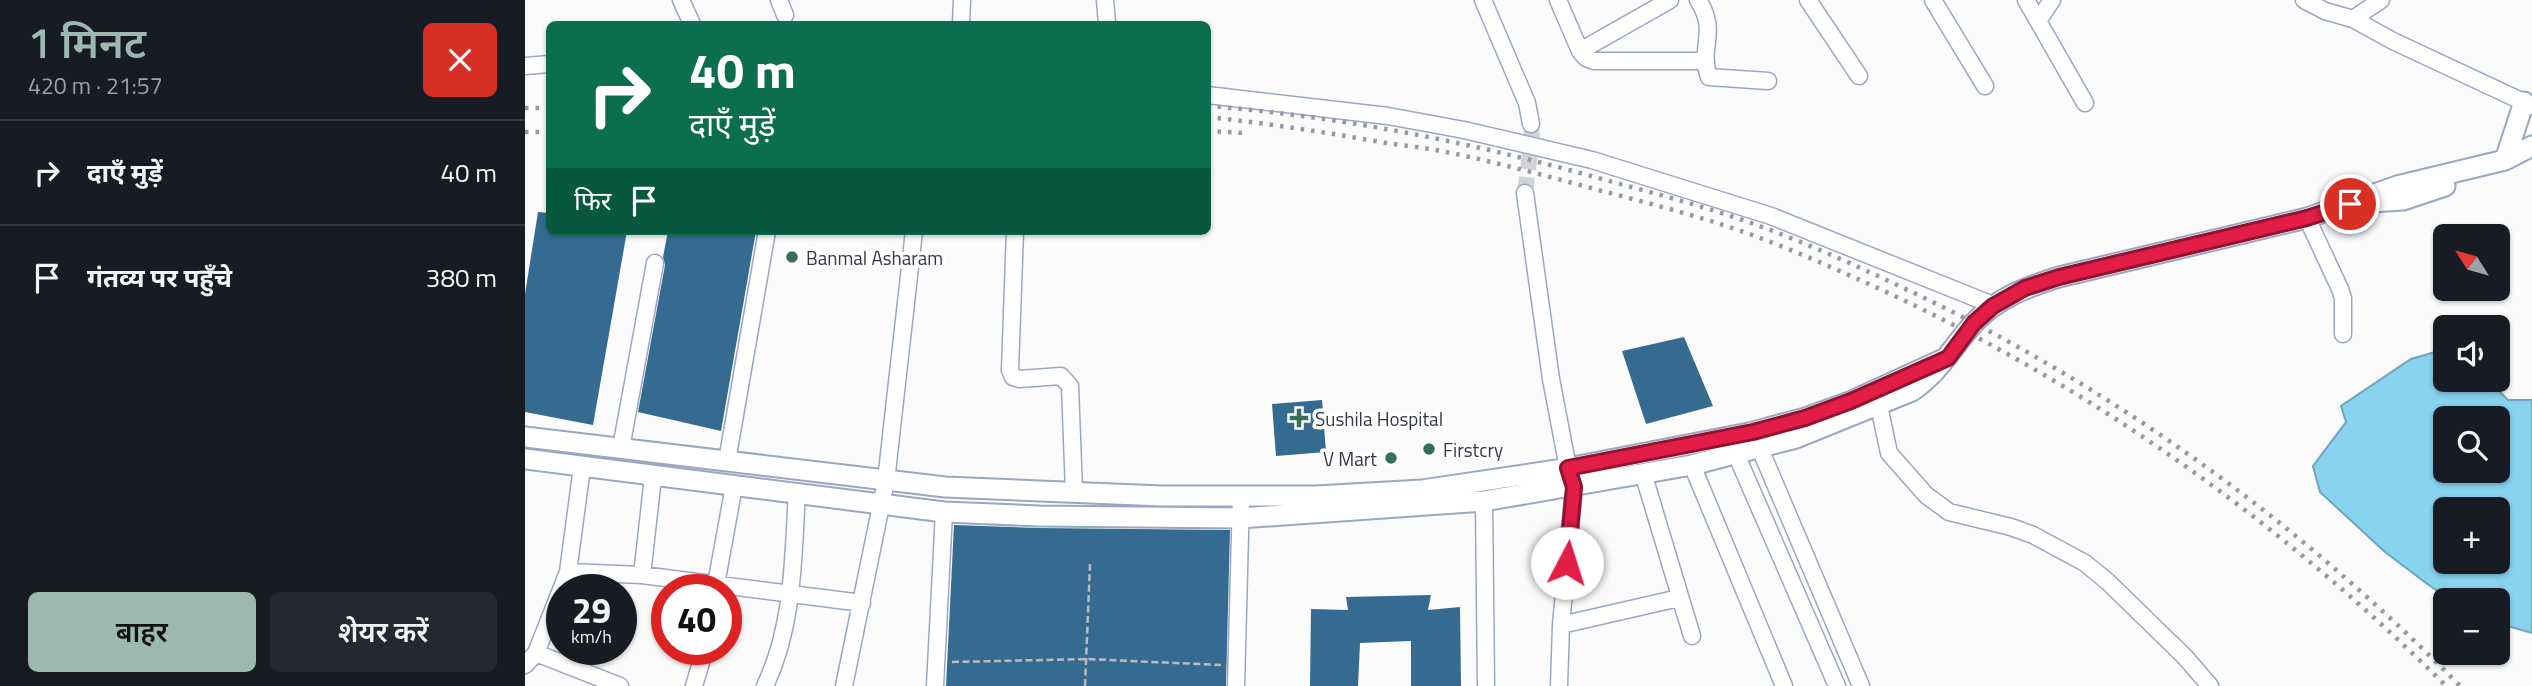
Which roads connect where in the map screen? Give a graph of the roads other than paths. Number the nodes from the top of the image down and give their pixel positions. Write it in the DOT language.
graph roads {
  1 [pos="681,0"];
  2 [pos="962,0"];
  3 [pos="1105,0"];
  4 [pos="1483,0"];
  5 [pos="1559,0"];
  6 [pos="1669,0"];
  7 [pos="1698,0"];
  8 [pos="1808,0"];
  9 [pos="1933,0"];
  10 [pos="2026,0"];
  11 [pos="2052,0"];
  12 [pos="2304,0"];
  13 [pos="2381,0"];
  14 [pos="2353,19"];
  15 [pos="691,21"];
  16 [pos="961,21"];
  17 [pos="1107,21"];
  18 [pos="2038,21"];
  19 [pos="1580,51"];
  20 [pos="1706,61"];
  21 [pos="546,64"];
  22 [pos="525,66"];
  23 [pos="1859,76"];
  24 [pos="1768,81"];
  25 [pos="1985,86"];
  26 [pos="1211,95"];
  27 [pos="2085,103"];
  28 [pos="2528,104"];
  29 [pos="1531,124"];
  30 [pos="2532,146"];
  31 [pos="2532,157"];
  32 [pos="2505,160"];
  33 [pos="1525,193"];
  34 [pos="2350,204"];
  35 [pos="2307,218"];
  36 [pos="766,235"];
  37 [pos="914,235"];
  38 [pos="1015,235"];
  39 [pos="655,263"];
  40 [pos="1993,306"];
  41 [pos="2343,334"];
  42 [pos="1948,358"];
  43 [pos="1878,406"];
  44 [pos="525,437"];
  45 [pos="1755,440"];
  46 [pos="621,448"];
  47 [pos="1736,454"];
  48 [pos="525,459"];
  49 [pos="727,461"];
  50 [pos="1692,465"];
  51 [pos="582,467"];
  52 [pos="1568,468"];
  53 [pos="1643,473"];
  54 [pos="653,477"];
  55 [pos="886,481"];
  56 [pos="734,486"];
  57 [pos="1574,487"];
  58 [pos="797,492"];
  59 [pos="1074,492"];
  60 [pos="1241,496"];
  61 [pos="1484,501"];
  62 [pos="882,505"];
  63 [pos="944,512"];
  64 [pos="1240,518"];
  65 [pos="568,572"];
  66 [pos="717,574"];
  67 [pos="642,575"];
  68 [pos="651,576"];
  69 [pos="742,590"];
  70 [pos="791,595"];
  71 [pos="1679,598"];
  72 [pos="862,603"];
  73 [pos="1561,625"];
  74 [pos="1692,636"];
  75 [pos="530,659"];
  76 [pos="700,665"];
  77 [pos="613,685"];
  78 [pos="694,686"];
  79 [pos="765,686"];
  80 [pos="844,686"];
  81 [pos="935,686"];
  82 [pos="1236,686"];
  83 [pos="1486,686"];
  84 [pos="1559,686"];
  85 [pos="1784,686"];
  86 [pos="1837,686"];
  87 [pos="1861,686"];
  88 [pos="2210,686"];
  1 -- 15 [label="street"];
  2 -- 16 [label="street"];
  3 -- 17 [label="street"];
  4 -- 29 [label="street"];
  5 -- 19 [label="street"];
  6 -- 19 [label="street"];
  7 -- 20 [label="street"];
  8 -- 23 [label="street"];
  9 -- 25 [label="street"];
  10 -- 18 [label="street"];
  11 -- 18 [label="street"];
  12 -- 14 [label="street"];
  13 -- 14 [label="street"];
  14 -- 28 [label="street"];
  18 -- 27 [label="street"];
  19 -- 20 [label="street"];
  20 -- 24 [label="street"];
  21 -- 22 [label="street"];
  26 -- 40 [label="street"];
  28 -- 32 [label="main road"];
  30 -- 32 [label="main road"];
  31 -- 34 [label="main road"];
  32 -- 34 [label="main road"];
  33 -- 52 [label="street"];
  34 -- 35 [label="main road"];
  35 -- 40 [label="main road"];
  35 -- 41 [label="street"];
  36 -- 49 [label="street"];
  37 -- 55 [label="street"];
  38 -- 59 [label="street"];
  39 -- 46 [label="street"];
  40 -- 42 [label="main road"];
  42 -- 43 [label="main road"];
  42 -- 45 [label="main road"];
  43 -- 45 [label="main road"];
  43 -- 88 [label="street"];
  44 -- 46 [label="main road"];
  45 -- 47 [label="main road"];
  45 -- 52 [label="main road"];
  45 -- 87 [label="street"];
  46 -- 49 [label="main road"];
  47 -- 50 [label="main road"];
  47 -- 86 [label="street"];
  48 -- 51 [label="main road"];
  49 -- 55 [label="main road"];
  50 -- 53 [label="main road"];
  50 -- 85 [label="street"];
  51 -- 54 [label="main road"];
  51 -- 65 [label="street"];
  52 -- 57 [label="street"];
  52 -- 60 [label="main road"];
  53 -- 57 [label="main road"];
  53 -- 71 [label="street"];
  54 -- 56 [label="main road"];
  54 -- 67 [label="street"];
  55 -- 59 [label="main road"];
  55 -- 62 [label="street"];
  56 -- 58 [label="main road"];
  56 -- 66 [label="street"];
  57 -- 61 [label="main road"];
  57 -- 73 [label="street"];
  58 -- 62 [label="main road"];
  58 -- 70 [label="street"];
  59 -- 60 [label="main road"];
  60 -- 64 [label="street"];
  61 -- 64 [label="main road"];
  61 -- 83 [label="street"];
  62 -- 63 [label="main road"];
  62 -- 72 [label="street"];
  63 -- 64 [label="main road"];
  63 -- 81 [label="street"];
  64 -- 82 [label="street"];
  65 -- 67 [label="street"];
  65 -- 75 [label="street"];
  67 -- 68 [label="street"];
  69 -- 70 [label="street"];
  70 -- 72 [label="street"];
  70 -- 79 [label="street"];
  71 -- 73 [label="street"];
  71 -- 74 [label="street"];
  72 -- 80 [label="street"];
  73 -- 84 [label="street"];
  75 -- 77 [label="street"];
  76 -- 78 [label="street"];
}
